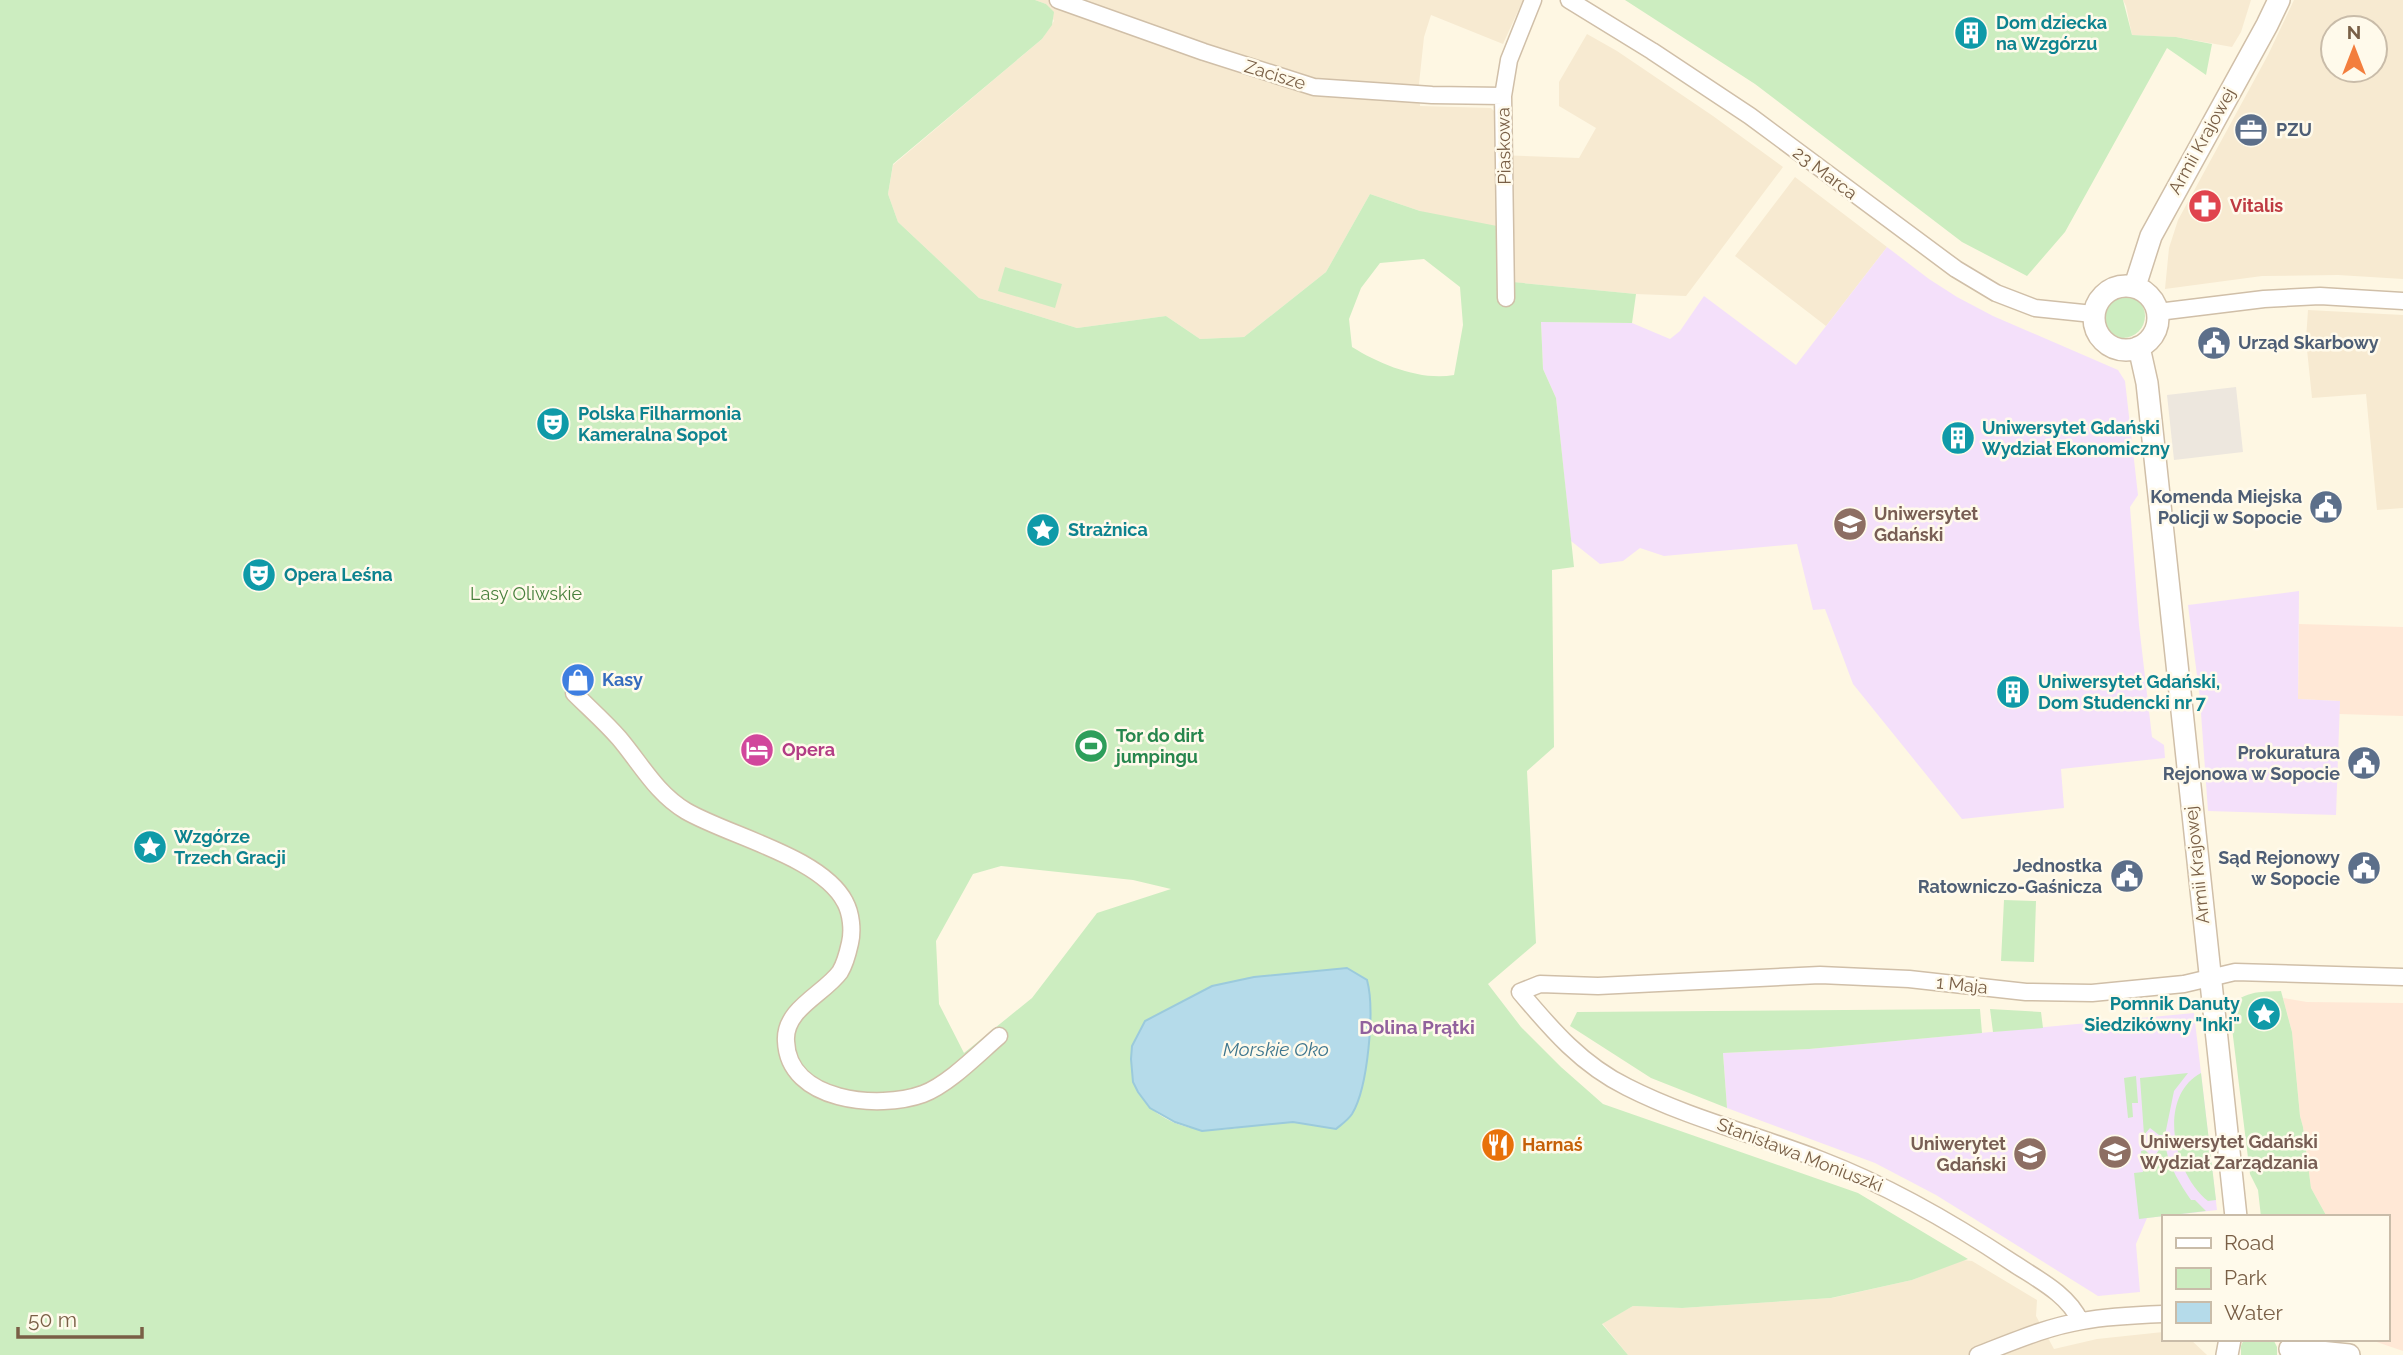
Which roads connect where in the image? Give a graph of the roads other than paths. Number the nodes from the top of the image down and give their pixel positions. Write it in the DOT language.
graph roads {
  1 [pos="1058,0"];
  2 [pos="1533,0"];
  3 [pos="1569,0"];
  4 [pos="2279,0"];
  5 [pos="1503,96"];
  6 [pos="2135,286"];
  7 [pos="1506,298"];
  8 [pos="2403,301"];
  9 [pos="2158,312"];
  10 [pos="2093,314"];
  11 [pos="2139,347"];
  12 [pos="574,693"];
  13 [pos="2403,977"];
  14 [pos="2209,978"];
  15 [pos="1520,992"];
  16 [pos="999,1036"];
  17 [pos="2236,1215"];
  18 [pos="2162,1314"];
  19 [pos="2080,1321"];
  20 [pos="2290,1348"];
  21 [pos="1978,1355"];
  22 [pos="2349,1355"];
  1 -- 5 [label="street, Zacisze"];
  2 -- 5 [label="street, Piaskowa"];
  3 -- 10 [label="street, 23 Marca"];
  4 -- 6 [label="street, Armii Krajowej"];
  5 -- 7 [label="street, Piaskowa"];
  6 -- 9 [label="street"];
  6 -- 10 [label="street"];
  8 -- 9 [label="street"];
  9 -- 11 [label="street"];
  10 -- 11 [label="street"];
  11 -- 14 [label="street, Armii Krajowej"];
  12 -- 16 [label="street"];
  13 -- 14 [label="street, 1 Maja"];
  14 -- 15 [label="street, 1 Maja"];
  14 -- 17 [label="street, Armii Krajowej"];
  15 -- 19 [label="street, Stanisława Moniuszki"];
  18 -- 19 [label="street"];
  19 -- 21 [label="street"];
  20 -- 22 [label="street"];
}
